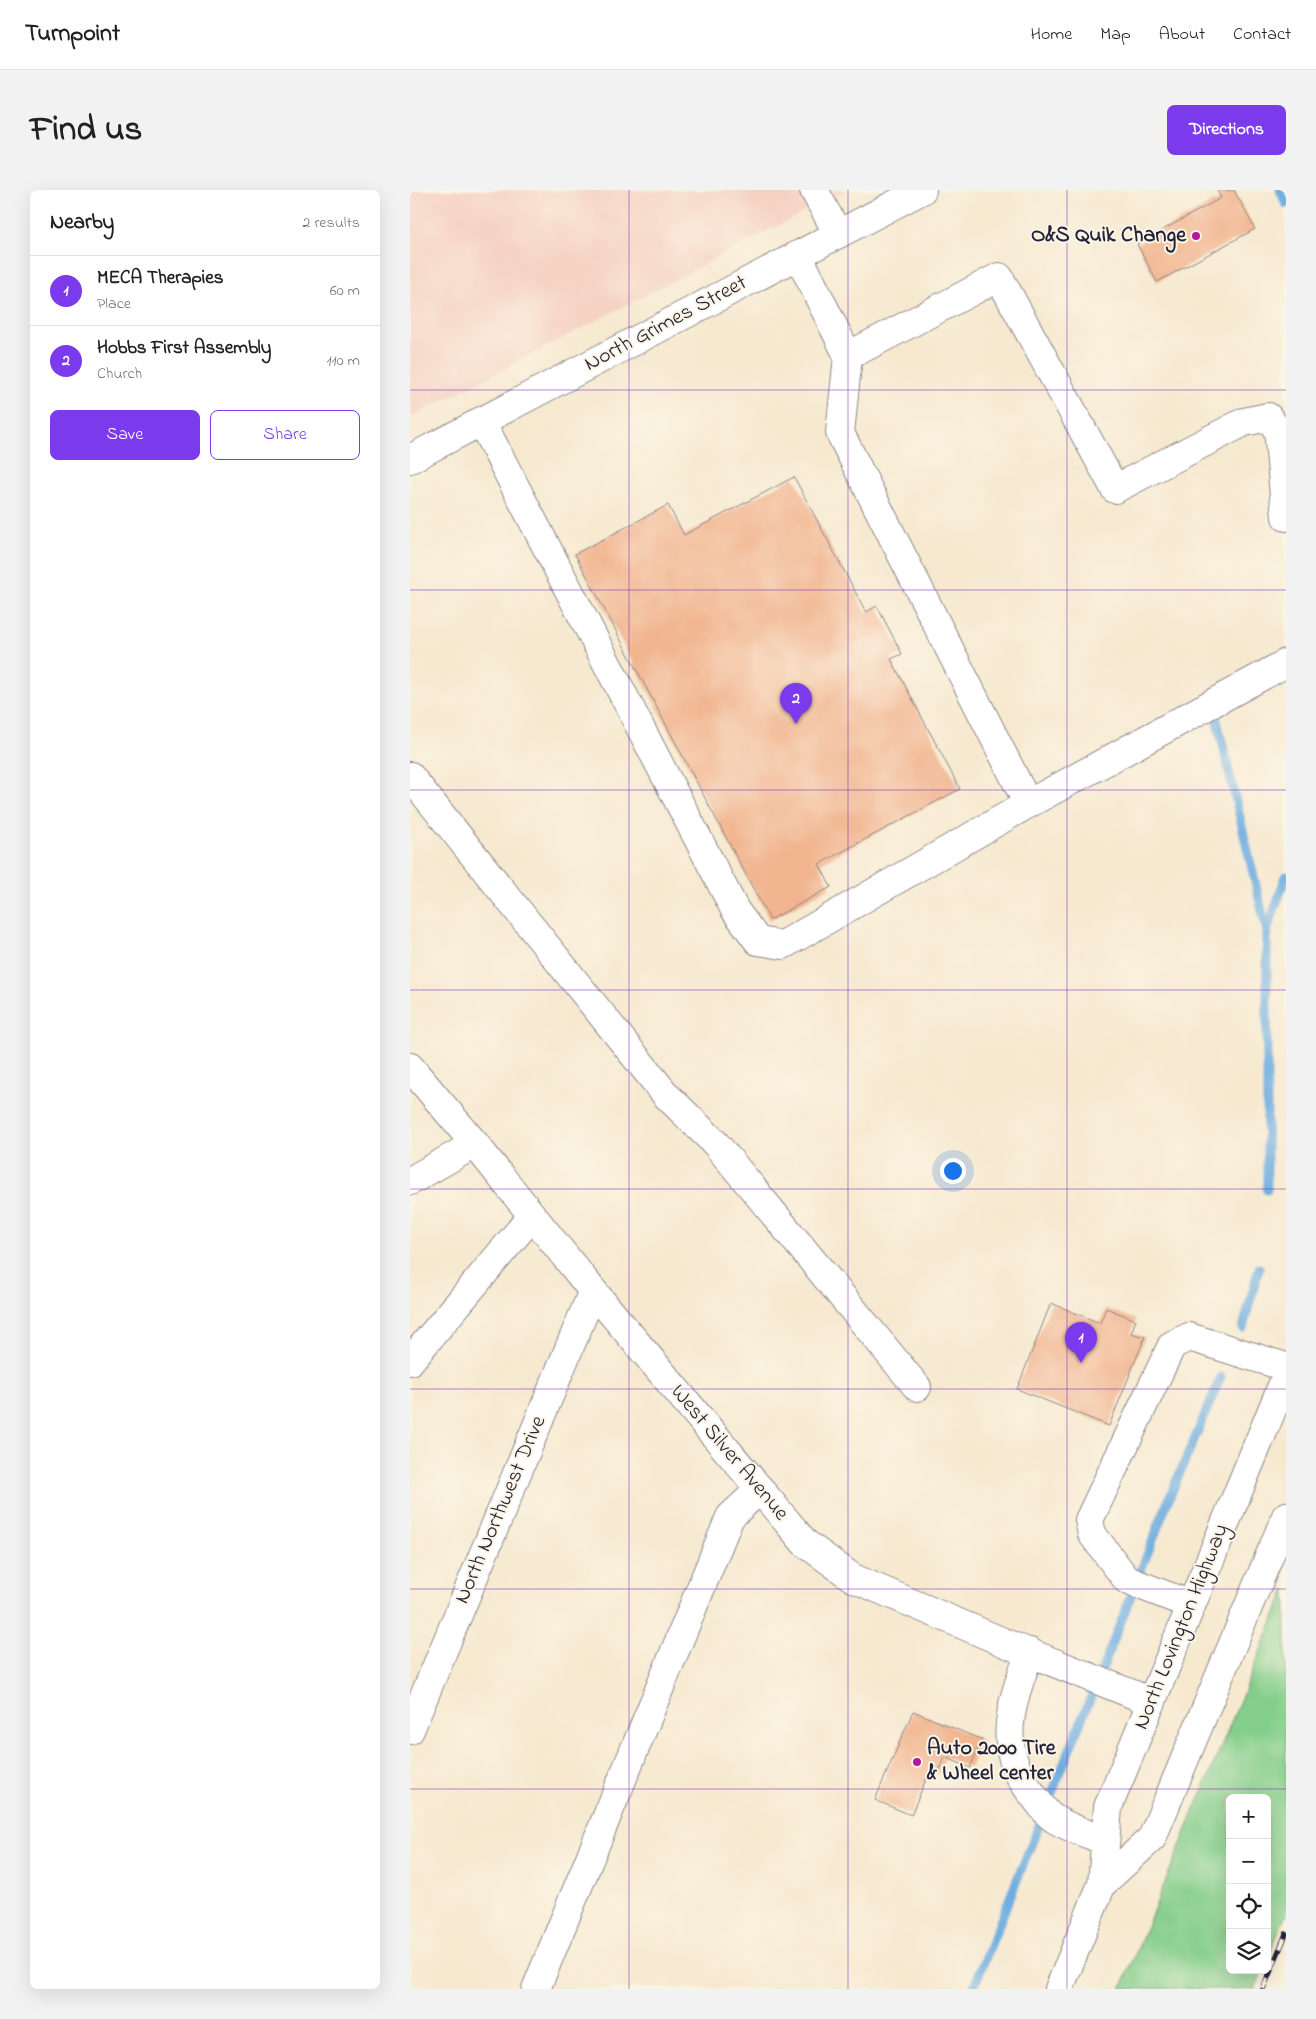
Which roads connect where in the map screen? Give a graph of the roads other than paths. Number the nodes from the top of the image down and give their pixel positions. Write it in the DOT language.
graph roads {
  1 [pos="814,190"];
  2 [pos="922,190"];
  3 [pos="838,234"];
  4 [pos="798,255"];
  5 [pos="848,356"];
  6 [pos="482,421"];
  7 [pos="410,459"];
  8 [pos="1286,518"];
  9 [pos="1286,663"];
  10 [pos="410,776"];
  11 [pos="1028,804"];
  12 [pos="410,1067"];
  13 [pos="475,1144"];
  14 [pos="410,1181"];
  15 [pos="532,1216"];
  16 [pos="593,1291"];
  17 [pos="410,1361"];
  18 [pos="1286,1367"];
  19 [pos="1286,1376"];
  20 [pos="918,1387"];
  21 [pos="760,1489"];
  22 [pos="1286,1516"];
  23 [pos="1191,1606"];
  24 [pos="1030,1652"];
  25 [pos="1152,1702"];
  26 [pos="410,1730"];
  27 [pos="1105,1841"];
  28 [pos="1102,1884"];
  29 [pos="536,1989"];
  30 [pos="1059,1989"];
  1 -- 3 [label="main road"];
  2 -- 3 [label="main road, North Grimes Street"];
  3 -- 4 [label="main road, North Grimes Street"];
  4 -- 5 [label="main road"];
  4 -- 6 [label="main road, North Grimes Street"];
  5 -- 8 [label="main road"];
  5 -- 11 [label="main road"];
  6 -- 7 [label="main road, North Grimes Street"];
  6 -- 11 [label="main road"];
  9 -- 11 [label="main road"];
  10 -- 20 [label="main road"];
  12 -- 13 [label="main road, West Silver Avenue"];
  13 -- 14 [label="main road"];
  13 -- 15 [label="main road, West Silver Avenue"];
  15 -- 16 [label="main road, West Silver Avenue"];
  15 -- 17 [label="main road"];
  16 -- 21 [label="main road, West Silver Avenue"];
  16 -- 26 [label="main road, North Northwest Drive"];
  18 -- 23 [label="main road"];
  19 -- 23 [label="main road, North Lovington Highway"];
  21 -- 24 [label="main road, West Silver Avenue"];
  21 -- 29 [label="main road"];
  22 -- 28 [label="main road, North Lovington Highway"];
  23 -- 25 [label="main road, North Lovington Highway"];
  24 -- 25 [label="main road, West Silver Avenue"];
  24 -- 27 [label="main road"];
  25 -- 27 [label="main road, North Lovington Highway"];
  27 -- 28 [label="main road, North Lovington Highway"];
  28 -- 30 [label="main road, North Lovington Highway"];
}
